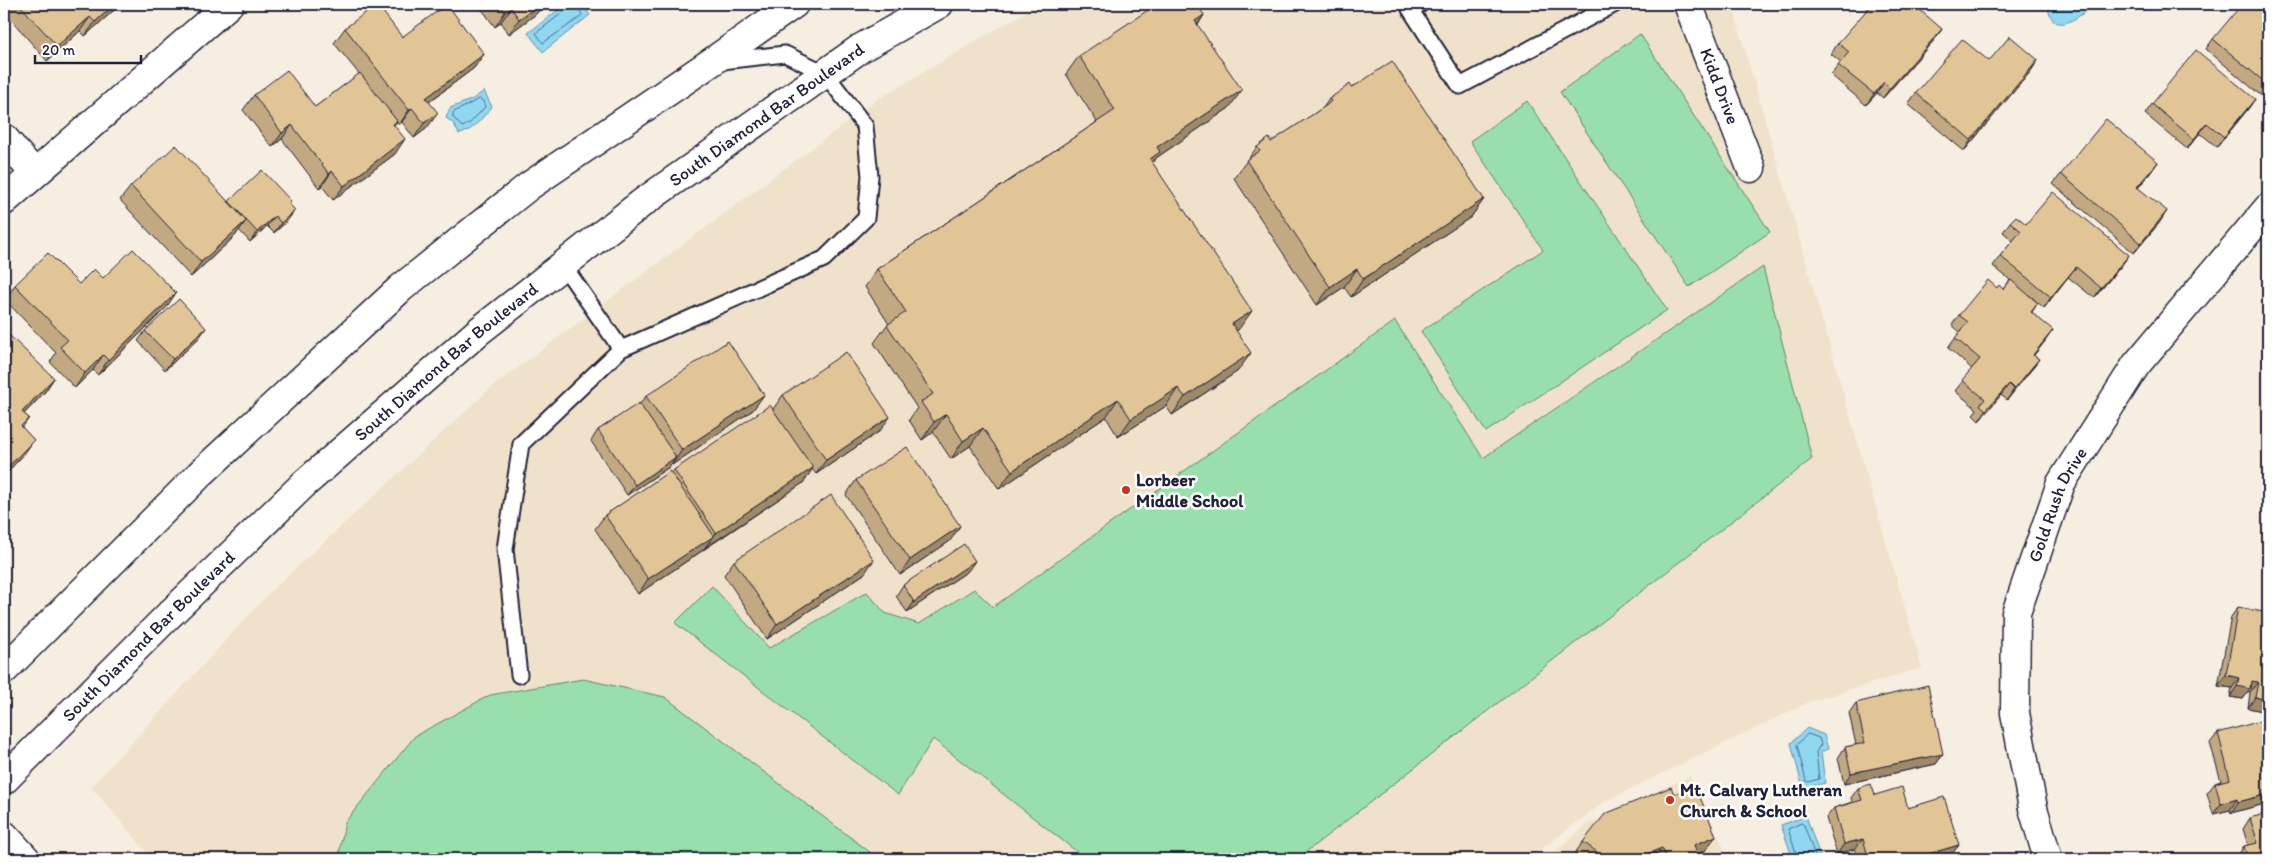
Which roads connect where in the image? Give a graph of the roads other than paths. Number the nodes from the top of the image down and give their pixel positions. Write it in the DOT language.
graph roads {
  1 [pos="229,4"];
  2 [pos="794,4"];
  3 [pos="939,4"];
  4 [pos="1420,4"];
  5 [pos="1615,4"];
  6 [pos="1688,4"];
  7 [pos="713,61"];
  8 [pos="825,73"];
  9 [pos="4,138"];
  10 [pos="1751,168"];
  11 [pos="34,173"];
  12 [pos="4,201"];
  13 [pos="2268,208"];
  14 [pos="563,264"];
  15 [pos="622,349"];
  16 [pos="4,670"];
  17 [pos="519,675"];
  18 [pos="4,780"];
  19 [pos="4,835"];
  20 [pos="26,859"];
  21 [pos="2048,859"];
  1 -- 11 [label="main road"];
  2 -- 7 [label="main road"];
  3 -- 8 [label="main road, South Diamond Bar Boulevard"];
  4 -- 5 [label="lane"];
  6 -- 10 [label="main road, Kidd Drive"];
  7 -- 8 [label="lane"];
  7 -- 16 [label="main road"];
  8 -- 14 [label="main road, South Diamond Bar Boulevard"];
  8 -- 15 [label="lane"];
  9 -- 11 [label="main road"];
  11 -- 12 [label="main road"];
  13 -- 21 [label="main road, Gold Rush Drive"];
  14 -- 15 [label="lane"];
  14 -- 18 [label="main road, South Diamond Bar Boulevard"];
  15 -- 17 [label="lane"];
  19 -- 20 [label="main road"];
}
